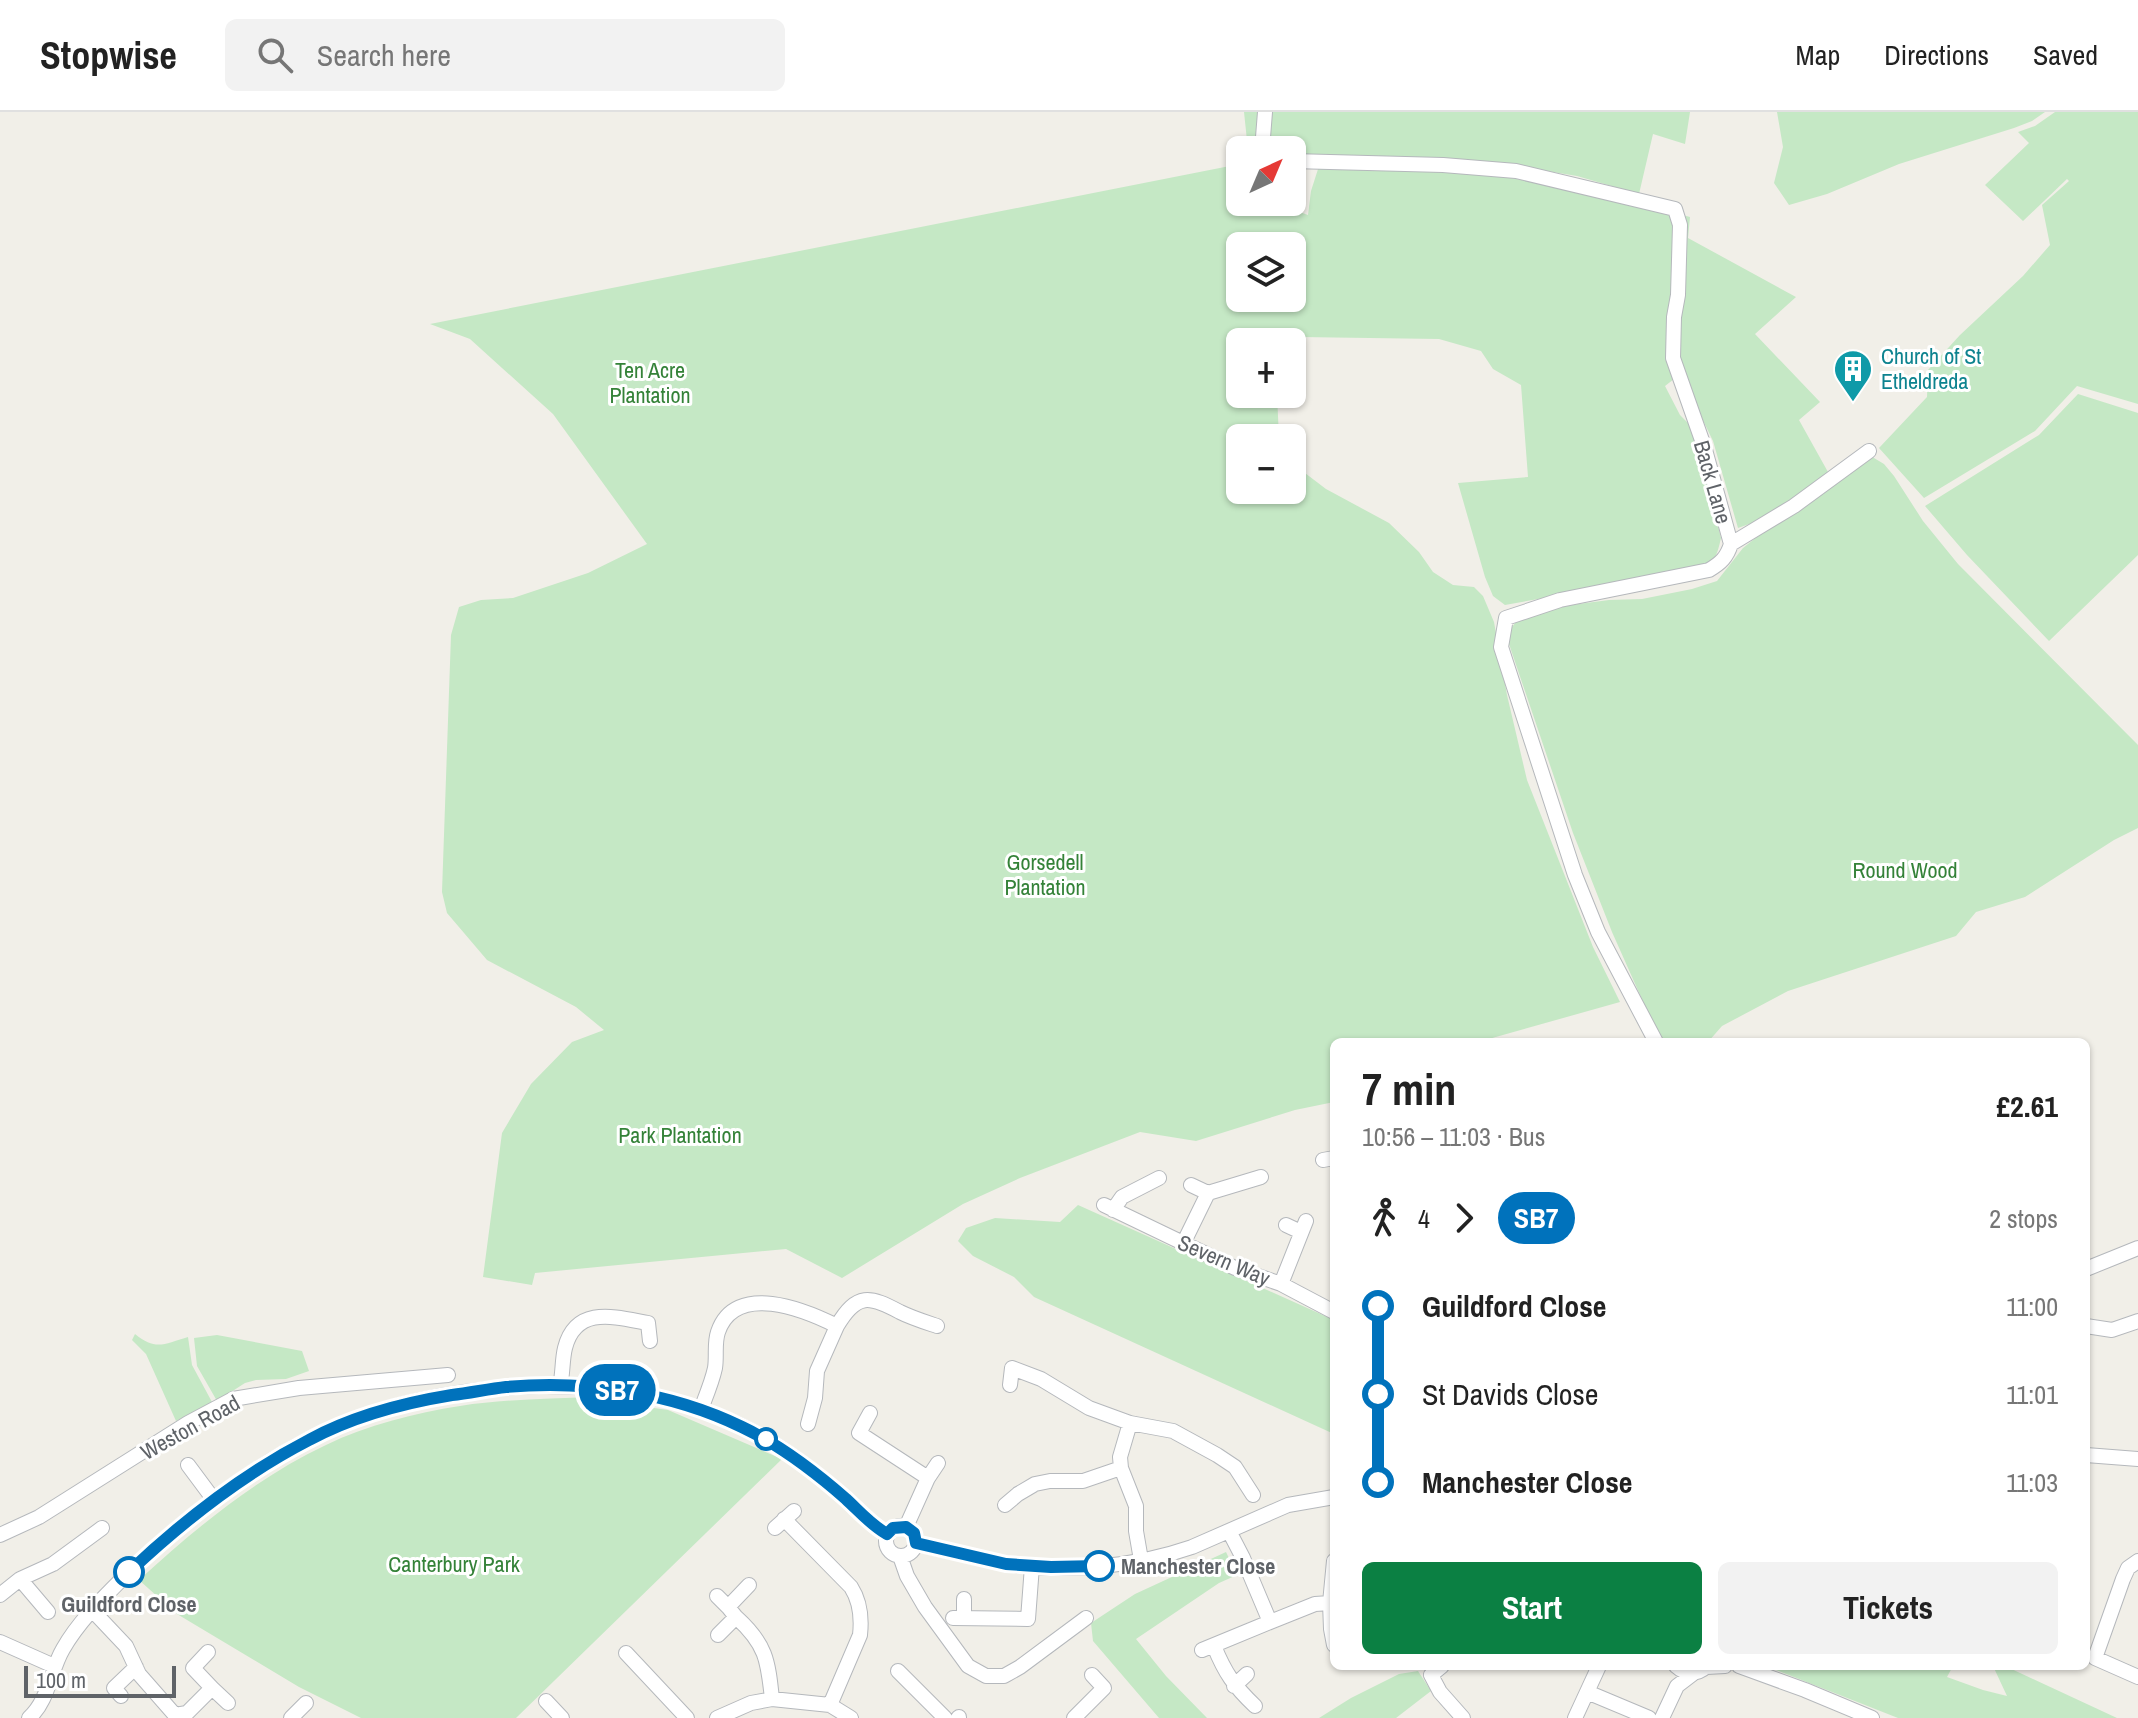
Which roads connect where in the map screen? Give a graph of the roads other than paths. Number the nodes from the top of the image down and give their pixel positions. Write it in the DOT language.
graph roads {
  1 [pos="1265,112"];
  2 [pos="1263,136"];
  3 [pos="1306,161"];
  4 [pos="1869,451"];
  5 [pos="1731,544"];
  6 [pos="1654,1038"];
  7 [pos="1261,1177"];
  8 [pos="1159,1178"];
  9 [pos="1191,1185"];
  10 [pos="1208,1193"];
  11 [pos="1286,1225"];
  12 [pos="1183,1244"];
  13 [pos="2138,1248"];
  14 [pos="2090,1267"];
  15 [pos="1281,1284"];
  16 [pos="1330,1310"];
  17 [pos="659,1312"];
  18 [pos="2138,1321"];
  19 [pos="648,1323"];
  20 [pos="837,1326"];
  21 [pos="937,1326"];
  22 [pos="2090,1327"];
  23 [pos="650,1341"];
  24 [pos="448,1375"];
  25 [pos="1010,1385"];
  26 [pos="560,1386"];
  27 [pos="701,1409"];
  28 [pos="870,1413"];
  29 [pos="1130,1423"];
  30 [pos="808,1424"];
  31 [pos="2090,1455"];
  32 [pos="2138,1459"];
  33 [pos="938,1463"];
  34 [pos="188,1465"];
  35 [pos="1121,1468"];
  36 [pos="928,1478"];
  37 [pos="1253,1495"];
  38 [pos="1330,1498"];
  39 [pos="214,1500"];
  40 [pos="1005,1505"];
  41 [pos="784,1519"];
  42 [pos="906,1527"];
  43 [pos="102,1528"];
  44 [pos="1229,1531"];
  45 [pos="887,1534"];
  46 [pos="0,1535"];
  47 [pos="916,1543"];
  48 [pos="900,1556"];
  49 [pos="1141,1560"];
  50 [pos="2138,1561"];
  51 [pos="1032,1566"];
  52 [pos="20,1579"];
  53 [pos="749,1585"];
  54 [pos="0,1595"];
  55 [pos="717,1596"];
  56 [pos="964,1599"];
  57 [pos="1330,1603"];
  58 [pos="92,1610"];
  59 [pos="48,1612"];
  60 [pos="732,1612"];
  61 [pos="1086,1618"];
  62 [pos="1270,1622"];
  63 [pos="718,1635"];
  64 [pos="0,1642"];
  65 [pos="208,1652"];
  66 [pos="2090,1656"];
  67 [pos="635,1657"];
  68 [pos="54,1666"];
  69 [pos="136,1667"];
  70 [pos="1437,1670"];
  71 [pos="1597,1670"];
  72 [pos="1677,1670"];
  73 [pos="1701,1670"];
  74 [pos="1750,1670"];
  75 [pos="898,1671"];
  76 [pos="1247,1674"];
  77 [pos="1092,1675"];
  78 [pos="2138,1677"];
  79 [pos="1234,1686"];
  80 [pos="1677,1686"];
  81 [pos="212,1688"];
  82 [pos="1587,1692"];
  83 [pos="121,1696"];
  84 [pos="772,1699"];
  85 [pos="546,1701"];
  86 [pos="43,1703"];
  87 [pos="228,1703"];
  88 [pos="306,1703"];
  89 [pos="830,1705"];
  90 [pos="1255,1706"];
  91 [pos="174,1716"];
  92 [pos="29,1718"];
  93 [pos="47,1718"];
  94 [pos="291,1718"];
  95 [pos="562,1718"];
  96 [pos="687,1718"];
  97 [pos="717,1718"];
  98 [pos="851,1718"];
  99 [pos="945,1718"];
  100 [pos="1074,1718"];
  101 [pos="1463,1718"];
  102 [pos="1575,1718"];
  103 [pos="1649,1718"];
  104 [pos="1662,1718"];
  105 [pos="1872,1718"];
  1 -- 2 [label="street"];
  3 -- 5 [label="street, Back Lane"];
  4 -- 5 [label="street"];
  5 -- 6 [label="street, Back Lane"];
  7 -- 10 [label="street"];
  8 -- 12 [label="street, Severn Way"];
  9 -- 10 [label="street"];
  10 -- 12 [label="street"];
  11 -- 15 [label="street"];
  12 -- 15 [label="street, Severn Way"];
  13 -- 14 [label="street"];
  15 -- 16 [label="street, Severn Way"];
  17 -- 19 [label="street"];
  18 -- 22 [label="street"];
  19 -- 23 [label="street"];
  19 -- 26 [label="street"];
  20 -- 21 [label="street"];
  20 -- 27 [label="street"];
  20 -- 30 [label="street"];
  24 -- 46 [label="street, Weston Road"];
  25 -- 29 [label="street"];
  26 -- 27 [label="street"];
  26 -- 39 [label="street"];
  27 -- 45 [label="street"];
  28 -- 36 [label="street"];
  29 -- 35 [label="street"];
  29 -- 37 [label="street"];
  31 -- 32 [label="street"];
  33 -- 36 [label="street"];
  34 -- 39 [label="street"];
  35 -- 40 [label="street"];
  35 -- 49 [label="street"];
  36 -- 42 [label="street"];
  38 -- 44 [label="street"];
  39 -- 58 [label="street"];
  41 -- 89 [label="street"];
  42 -- 45 [label="street"];
  42 -- 47 [label="street"];
  43 -- 52 [label="street"];
  44 -- 49 [label="street"];
  44 -- 62 [label="street"];
  45 -- 48 [label="street"];
  47 -- 48 [label="street"];
  47 -- 51 [label="street"];
  48 -- 61 [label="street"];
  49 -- 51 [label="street"];
  50 -- 66 [label="street"];
  51 -- 56 [label="street"];
  52 -- 54 [label="street"];
  52 -- 59 [label="street"];
  53 -- 60 [label="street"];
  55 -- 60 [label="street"];
  57 -- 62 [label="street"];
  58 -- 68 [label="street"];
  58 -- 69 [label="street"];
  60 -- 63 [label="street"];
  60 -- 84 [label="street"];
  62 -- 79 [label="street"];
  64 -- 68 [label="street"];
  65 -- 81 [label="street"];
  66 -- 78 [label="street"];
  67 -- 96 [label="street"];
  68 -- 86 [label="street"];
  69 -- 83 [label="street"];
  69 -- 91 [label="street"];
  70 -- 101 [label="street"];
  71 -- 82 [label="street"];
  72 -- 80 [label="street"];
  73 -- 80 [label="street"];
  74 -- 105 [label="street"];
  75 -- 99 [label="street"];
  76 -- 79 [label="street"];
  77 -- 100 [label="street"];
  79 -- 90 [label="street"];
  80 -- 104 [label="street"];
  81 -- 87 [label="street"];
  81 -- 91 [label="street"];
  82 -- 102 [label="street"];
  82 -- 103 [label="street"];
  84 -- 89 [label="street"];
  84 -- 97 [label="street"];
  85 -- 95 [label="street"];
  86 -- 92 [label="street"];
  86 -- 93 [label="street"];
  88 -- 94 [label="street"];
  89 -- 98 [label="street"];
}
